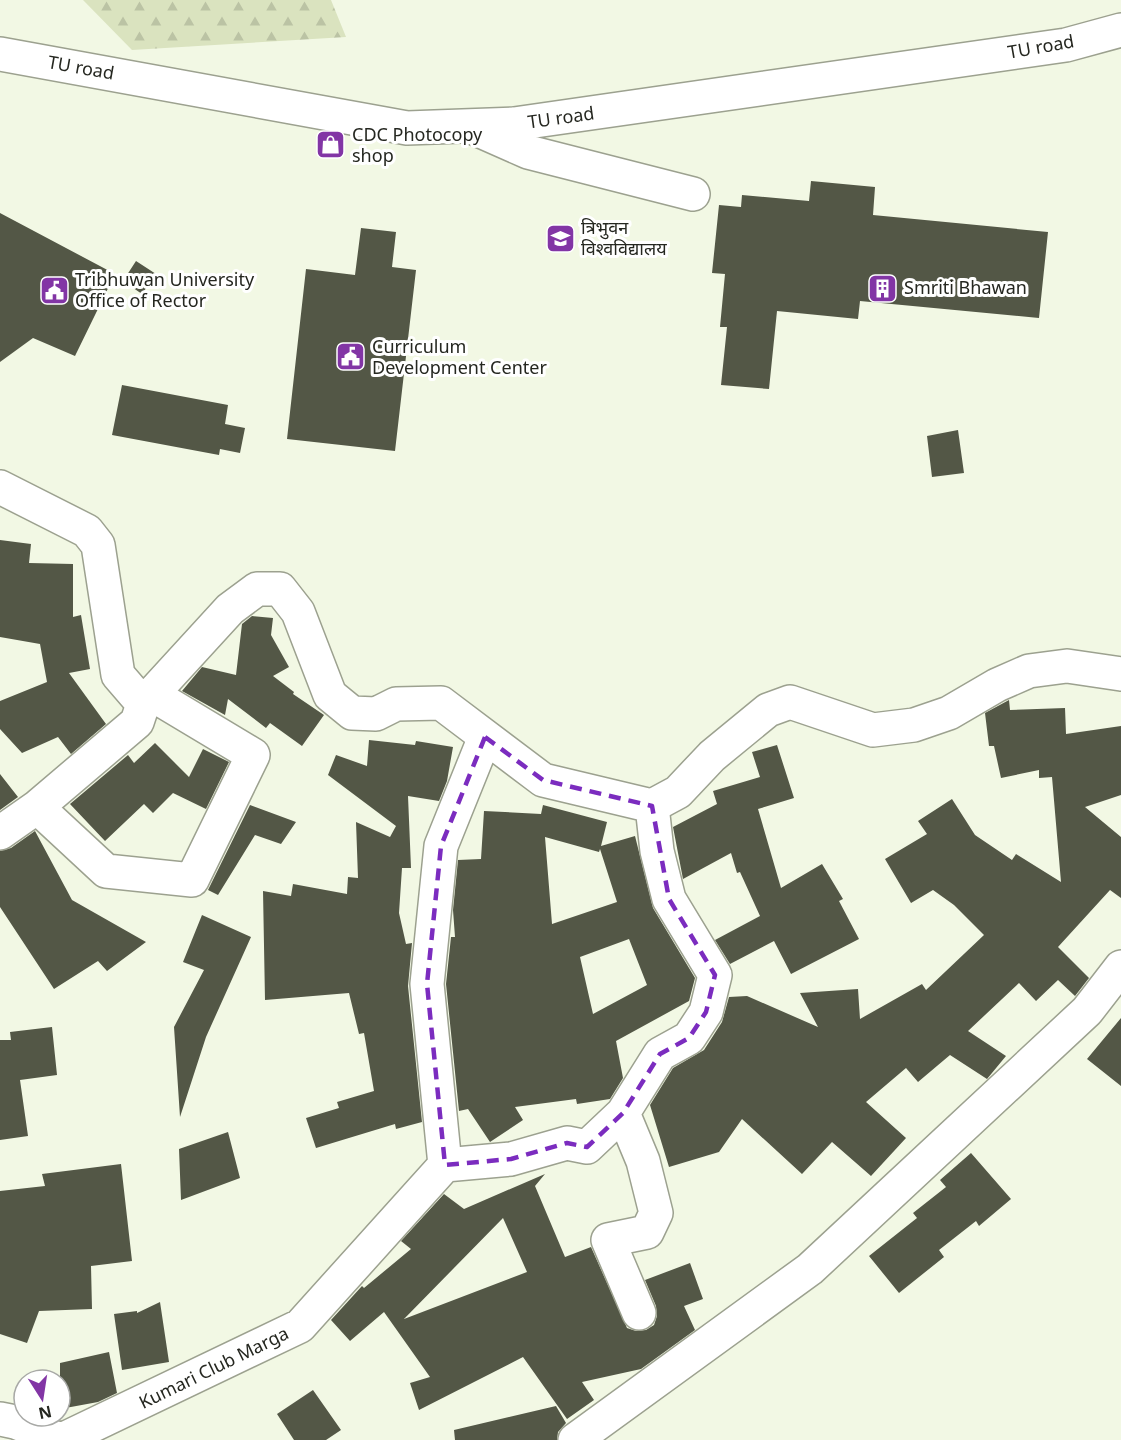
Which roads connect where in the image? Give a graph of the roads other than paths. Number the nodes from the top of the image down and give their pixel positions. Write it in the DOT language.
graph roads {
  1 [pos="1121,30"];
  2 [pos="0,54"];
  3 [pos="466,125"];
  4 [pos="693,194"];
  5 [pos="0,487"];
  6 [pos="1121,674"];
  7 [pos="148,699"];
  8 [pos="485,737"];
  9 [pos="652,806"];
  10 [pos="37,807"];
  11 [pos="0,833"];
  12 [pos="1121,967"];
  13 [pos="623,1113"];
  14 [pos="445,1165"];
  15 [pos="639,1313"];
  16 [pos="0,1419"];
  17 [pos="61,1440"];
  18 [pos="575,1440"];
  1 -- 3 [label="street, TU road"];
  2 -- 3 [label="street, TU road"];
  3 -- 4 [label="street"];
  5 -- 7 [label="street"];
  6 -- 9 [label="street"];
  7 -- 8 [label="street"];
  7 -- 10 [label="street"];
  7 -- 10 [label="street"];
  8 -- 9 [label="street"];
  8 -- 14 [label="street"];
  9 -- 13 [label="street"];
  10 -- 11 [label="street"];
  12 -- 18 [label="street"];
  13 -- 14 [label="street"];
  13 -- 15 [label="street"];
  14 -- 17 [label="street, Kumari Club Marga"];
  16 -- 17 [label="street, Kumari Club Marga"];
}
